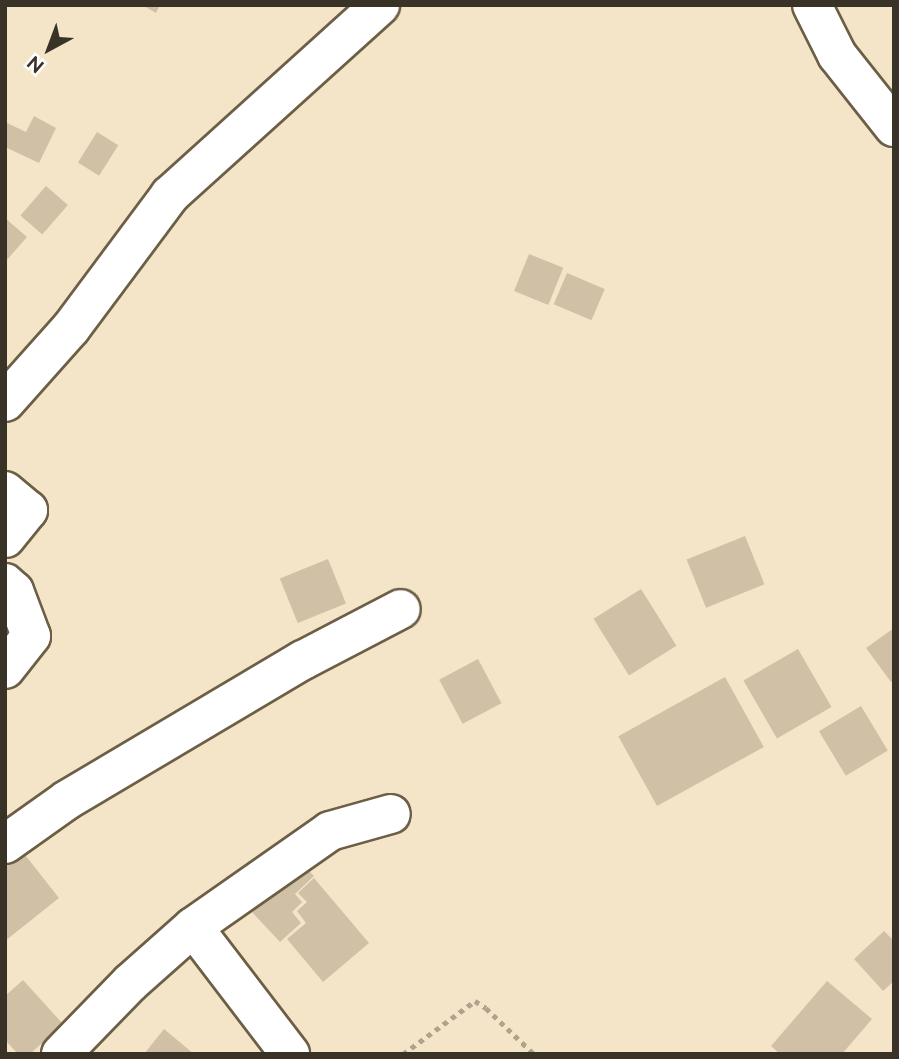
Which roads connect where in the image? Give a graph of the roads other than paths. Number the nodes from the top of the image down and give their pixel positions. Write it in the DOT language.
graph roads {
  1 [pos="380,5"];
  2 [pos="813,5"];
  3 [pos="894,127"];
  4 [pos="5,402"];
  5 [pos="5,491"];
  6 [pos="5,538"];
  7 [pos="5,583"];
  8 [pos="401,609"];
  9 [pos="5,669"];
  10 [pos="391,814"];
  11 [pos="5,844"];
  12 [pos="193,927"];
  13 [pos="61,1054"];
  14 [pos="290,1054"];
  1 -- 4 [label="street"];
  2 -- 3 [label="street"];
  5 -- 6 [label="street"];
  7 -- 9 [label="street"];
  8 -- 11 [label="street"];
  10 -- 12 [label="street"];
  12 -- 13 [label="street"];
  12 -- 14 [label="street"];
}
